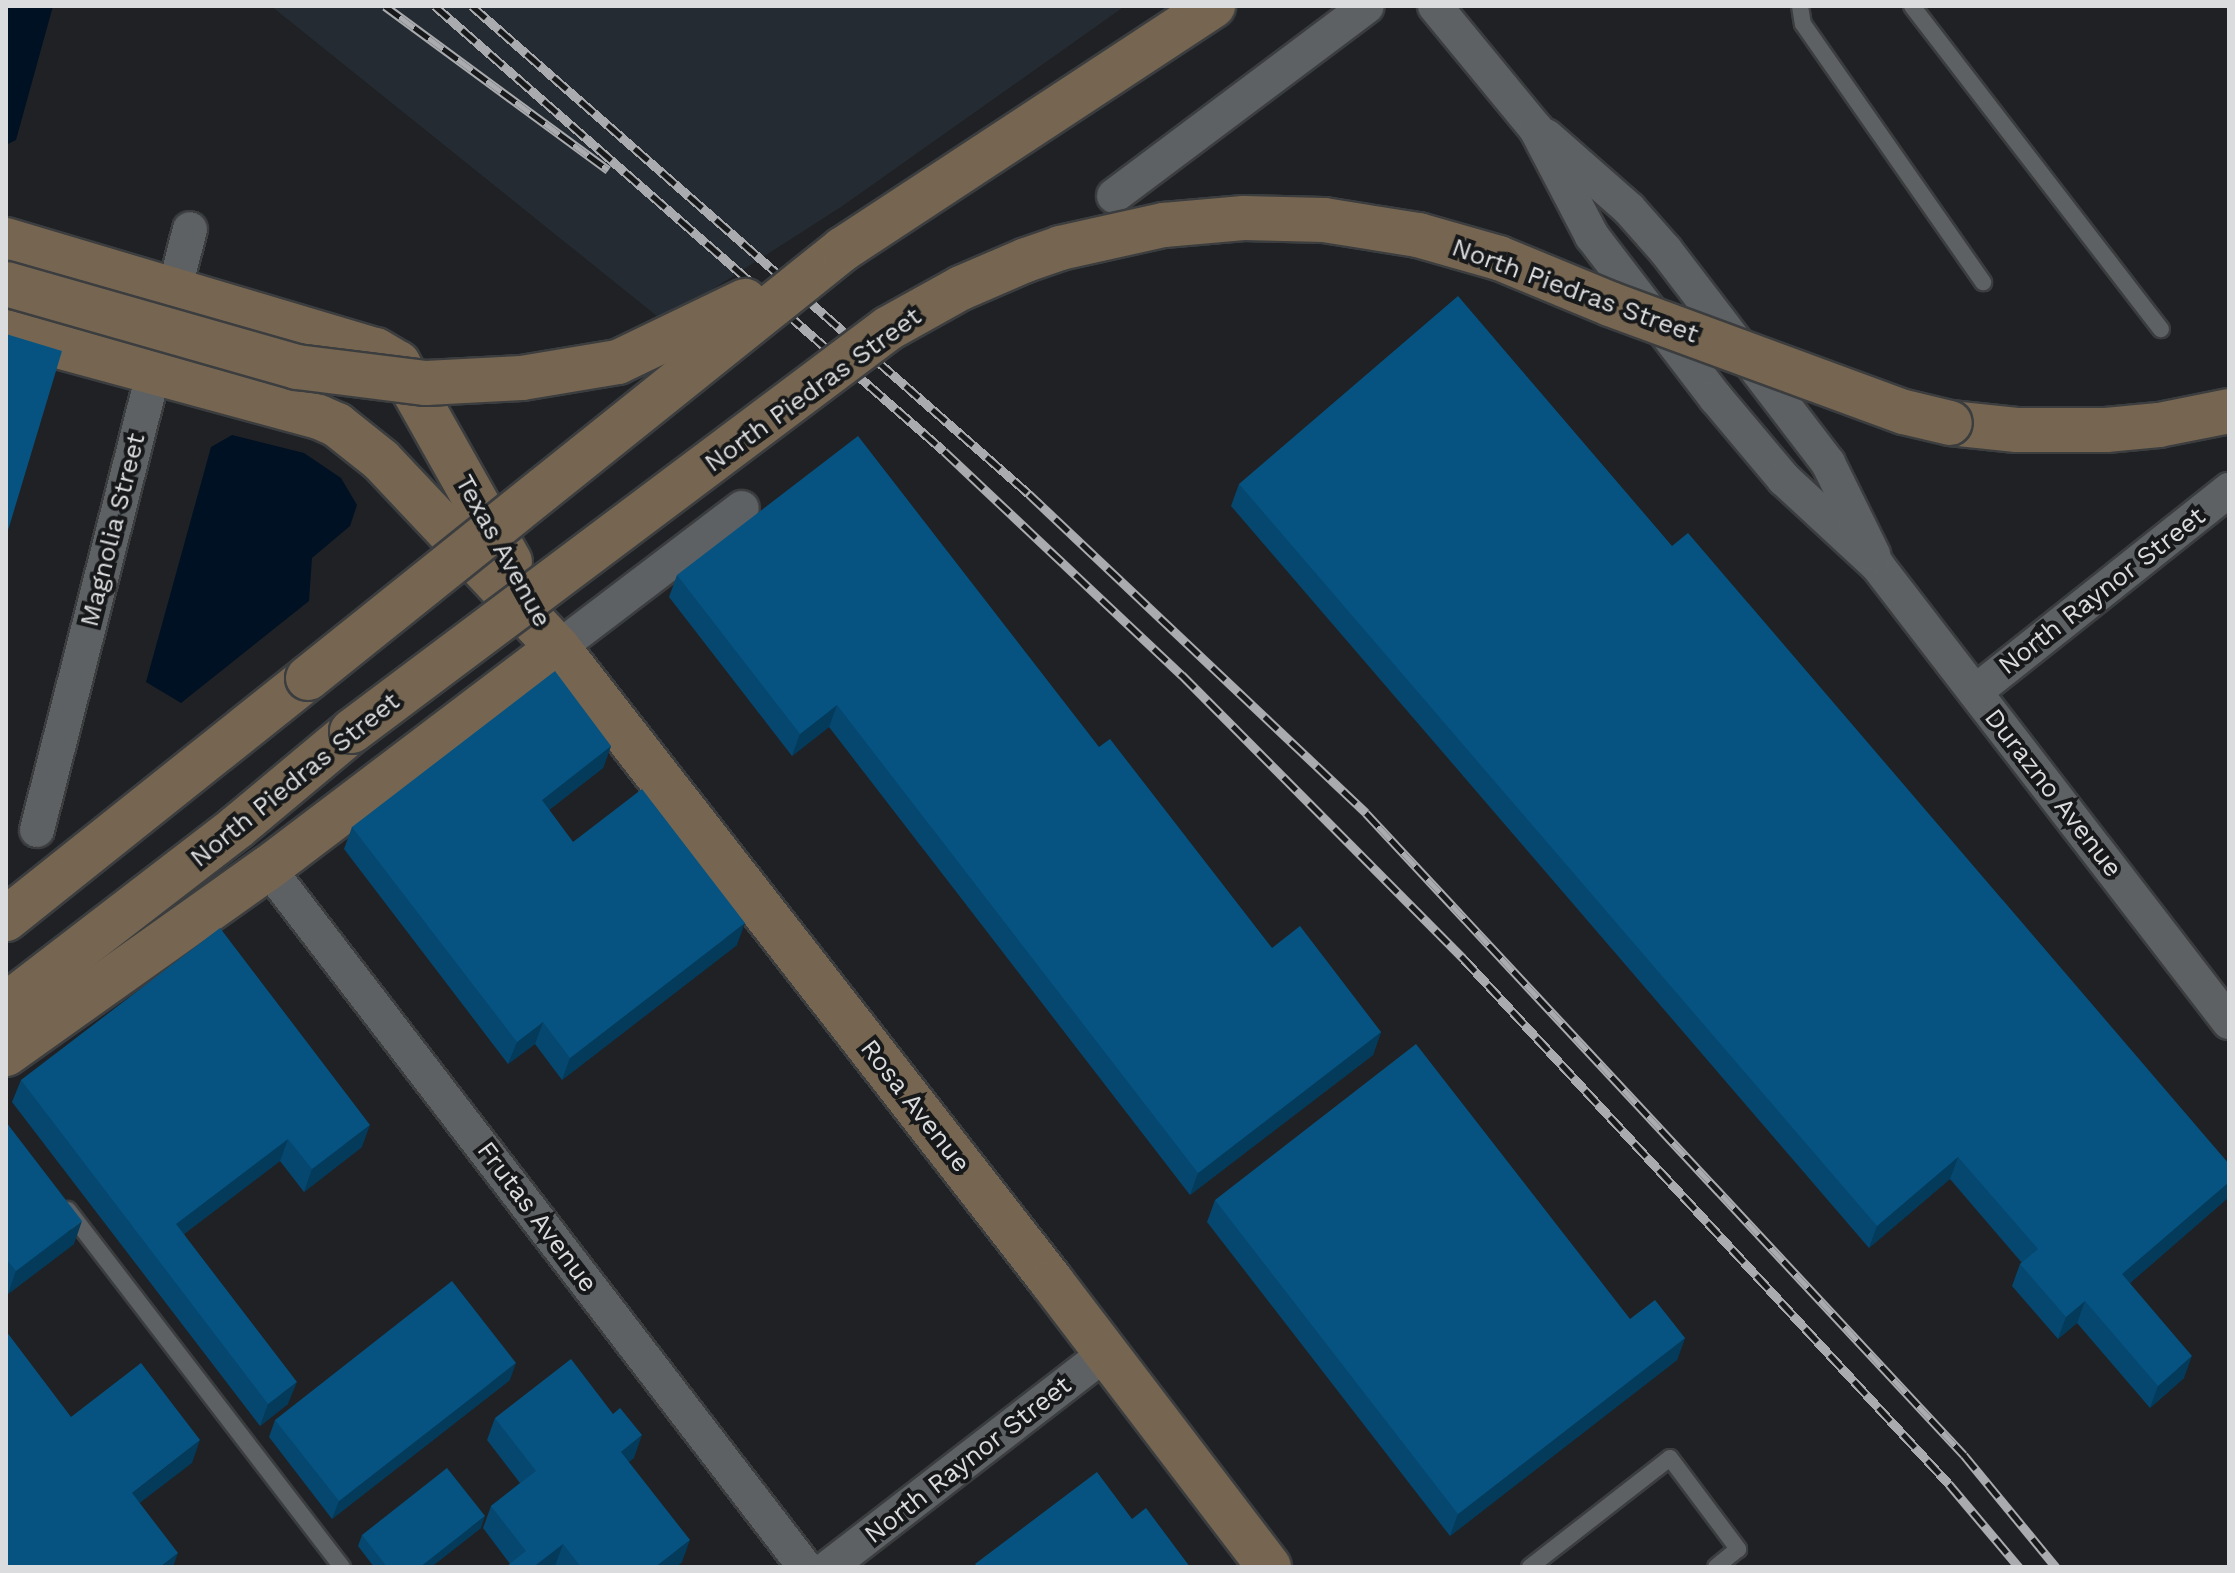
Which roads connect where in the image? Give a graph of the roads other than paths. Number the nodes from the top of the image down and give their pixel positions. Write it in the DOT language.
graph roads {
  1 [pos="1213,6"];
  2 [pos="1367,6"];
  3 [pos="1435,6"];
  4 [pos="1800,6"];
  5 [pos="1912,6"];
  6 [pos="1536,129"];
  7 [pos="1114,196"];
  8 [pos="190,229"];
  9 [pos="6,240"];
  10 [pos="843,249"];
  11 [pos="1983,282"];
  12 [pos="6,284"];
  13 [pos="174,290"];
  14 [pos="2161,329"];
  15 [pos="6,332"];
  16 [pos="154,371"];
  17 [pos="2229,411"];
  18 [pos="2229,490"];
  19 [pos="742,508"];
  20 [pos="1877,565"];
  21 [pos="558,648"];
  22 [pos="1975,692"];
  23 [pos="37,830"];
  24 [pos="268,868"];
  25 [pos="6,919"];
  26 [pos="6,1005"];
  27 [pos="2229,1022"];
  28 [pos="6,1054"];
  29 [pos="54,1193"];
  30 [pos="1106,1353"];
  31 [pos="342,1567"];
  32 [pos="805,1567"];
  33 [pos="829,1567"];
  34 [pos="1269,1567"];
  35 [pos="1530,1567"];
  36 [pos="1716,1567"];
  1 -- 10 [label="main road, bridge"];
  2 -- 7 [label="street"];
  3 -- 6 [label="street, Durazno Avenue"];
  4 -- 11 [label="lane"];
  5 -- 14 [label="lane"];
  6 -- 20 [label="street, Durazno Avenue"];
  6 -- 20 [label="street, Durazno Avenue"];
  8 -- 13 [label="street, Magnolia Street"];
  9 -- 13 [label="main road, Texas Avenue"];
  10 -- 12 [label="main road, bridge"];
  10 -- 25 [label="main road, bridge"];
  13 -- 16 [label="street, Magnolia Street"];
  13 -- 21 [label="main road, Texas Avenue"];
  15 -- 16 [label="main road, Texas Avenue"];
  16 -- 21 [label="main road, Texas Avenue"];
  16 -- 23 [label="street, Magnolia Street"];
  17 -- 26 [label="main road, North Piedras Street, bridge"];
  18 -- 22 [label="street, North Raynor Street"];
  19 -- 21 [label="street, North Piedras Street"];
  20 -- 22 [label="street, Durazno Avenue"];
  21 -- 24 [label="main road, North Piedras Street"];
  21 -- 30 [label="main road, Rosa Avenue"];
  22 -- 27 [label="street, Durazno Avenue"];
  24 -- 28 [label="main road, North Piedras Street"];
  24 -- 32 [label="street, Frutas Avenue"];
  29 -- 31 [label="lane"];
  30 -- 33 [label="street, North Raynor Street"];
  30 -- 34 [label="main road, Rosa Avenue"];
  35 -- 36 [label="lane"];
}
